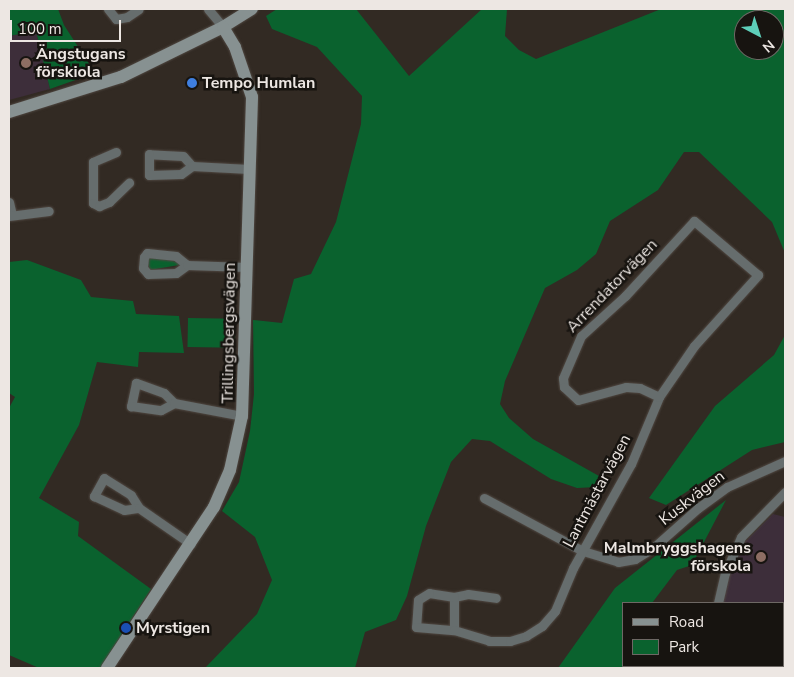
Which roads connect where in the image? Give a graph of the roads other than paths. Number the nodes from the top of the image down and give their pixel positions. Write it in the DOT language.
graph roads {
  1 [pos="108,9"];
  2 [pos="140,9"];
  3 [pos="208,9"];
  4 [pos="252,9"];
  5 [pos="223,27"];
  6 [pos="9,112"];
  7 [pos="116,152"];
  8 [pos="192,166"];
  9 [pos="249,169"];
  10 [pos="129,183"];
  11 [pos="9,202"];
  12 [pos="49,211"];
  13 [pos="10,216"];
  14 [pos="187,265"];
  15 [pos="247,267"];
  16 [pos="758,275"];
  17 [pos="659,397"];
  18 [pos="174,403"];
  19 [pos="242,416"];
  20 [pos="785,461"];
  21 [pos="785,492"];
  22 [pos="484,498"];
  23 [pos="139,508"];
  24 [pos="191,544"];
  25 [pos="583,551"];
  26 [pos="454,597"];
  27 [pos="496,598"];
  28 [pos="718,602"];
  29 [pos="454,630"];
  30 [pos="107,668"];
  1 -- 2 [label="street"];
  3 -- 5 [label="street"];
  4 -- 5 [label="street"];
  5 -- 6 [label="street"];
  5 -- 9 [label="street, Trillingsbergsvägen"];
  7 -- 10 [label="street"];
  8 -- 8 [label="street"];
  8 -- 9 [label="street"];
  9 -- 15 [label="street, Trillingsbergsvägen"];
  11 -- 13 [label="street"];
  12 -- 13 [label="street"];
  14 -- 15 [label="street"];
  15 -- 19 [label="street, Trillingsbergsvägen"];
  16 -- 17 [label="street, Lantmästarvägen"];
  16 -- 17 [label="street, Arrendatorvägen"];
  17 -- 25 [label="street, Lantmästarvägen"];
  18 -- 18 [label="street"];
  18 -- 19 [label="street"];
  19 -- 24 [label="street, Trillingsbergsvägen"];
  20 -- 25 [label="street, Kuskvägen"];
  21 -- 28 [label="street"];
  22 -- 25 [label="street, Kuskvägen"];
  23 -- 23 [label="street"];
  23 -- 24 [label="street"];
  24 -- 30 [label="street, Trillingsbergsvägen"];
  25 -- 29 [label="street, Lantmästarvägen"];
  26 -- 27 [label="street, Lantmästarvägen"];
  26 -- 29 [label="street"];
  26 -- 29 [label="street, Lantmästarvägen"];
}
